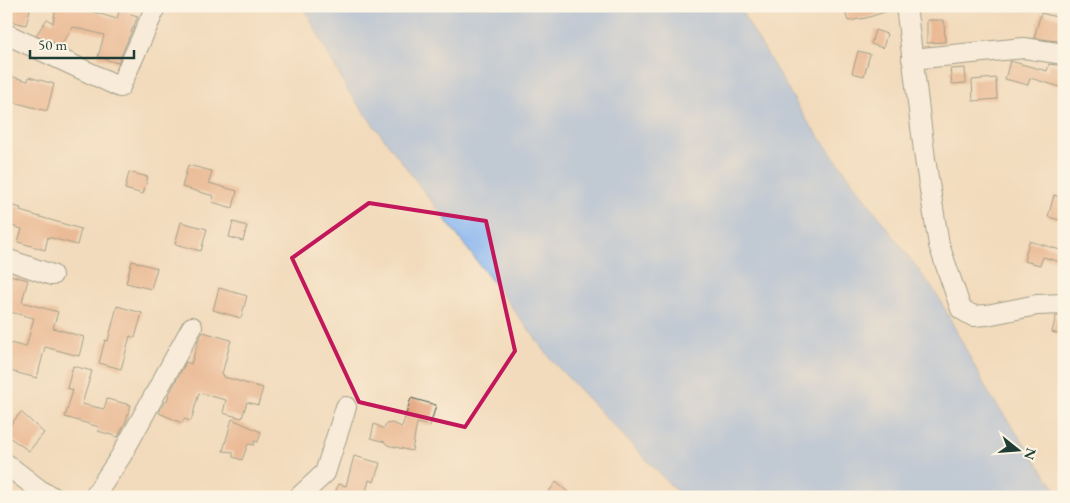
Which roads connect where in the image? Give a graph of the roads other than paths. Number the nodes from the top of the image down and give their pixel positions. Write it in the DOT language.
graph roads {
  1 [pos="906,6"];
  2 [pos="153,13"];
  3 [pos="6,34"];
  4 [pos="1064,54"];
  5 [pos="912,59"];
  6 [pos="6,259"];
  7 [pos="52,276"];
  8 [pos="1064,304"];
  9 [pos="192,327"];
  10 [pos="346,407"];
  11 [pos="6,464"];
  12 [pos="53,497"];
  13 [pos="94,497"];
  14 [pos="299,497"];
  1 -- 5 [label="street"];
  2 -- 3 [label="street"];
  4 -- 5 [label="street"];
  5 -- 8 [label="street"];
  6 -- 7 [label="street"];
  9 -- 13 [label="street"];
  10 -- 14 [label="street"];
  11 -- 12 [label="street"];
}
